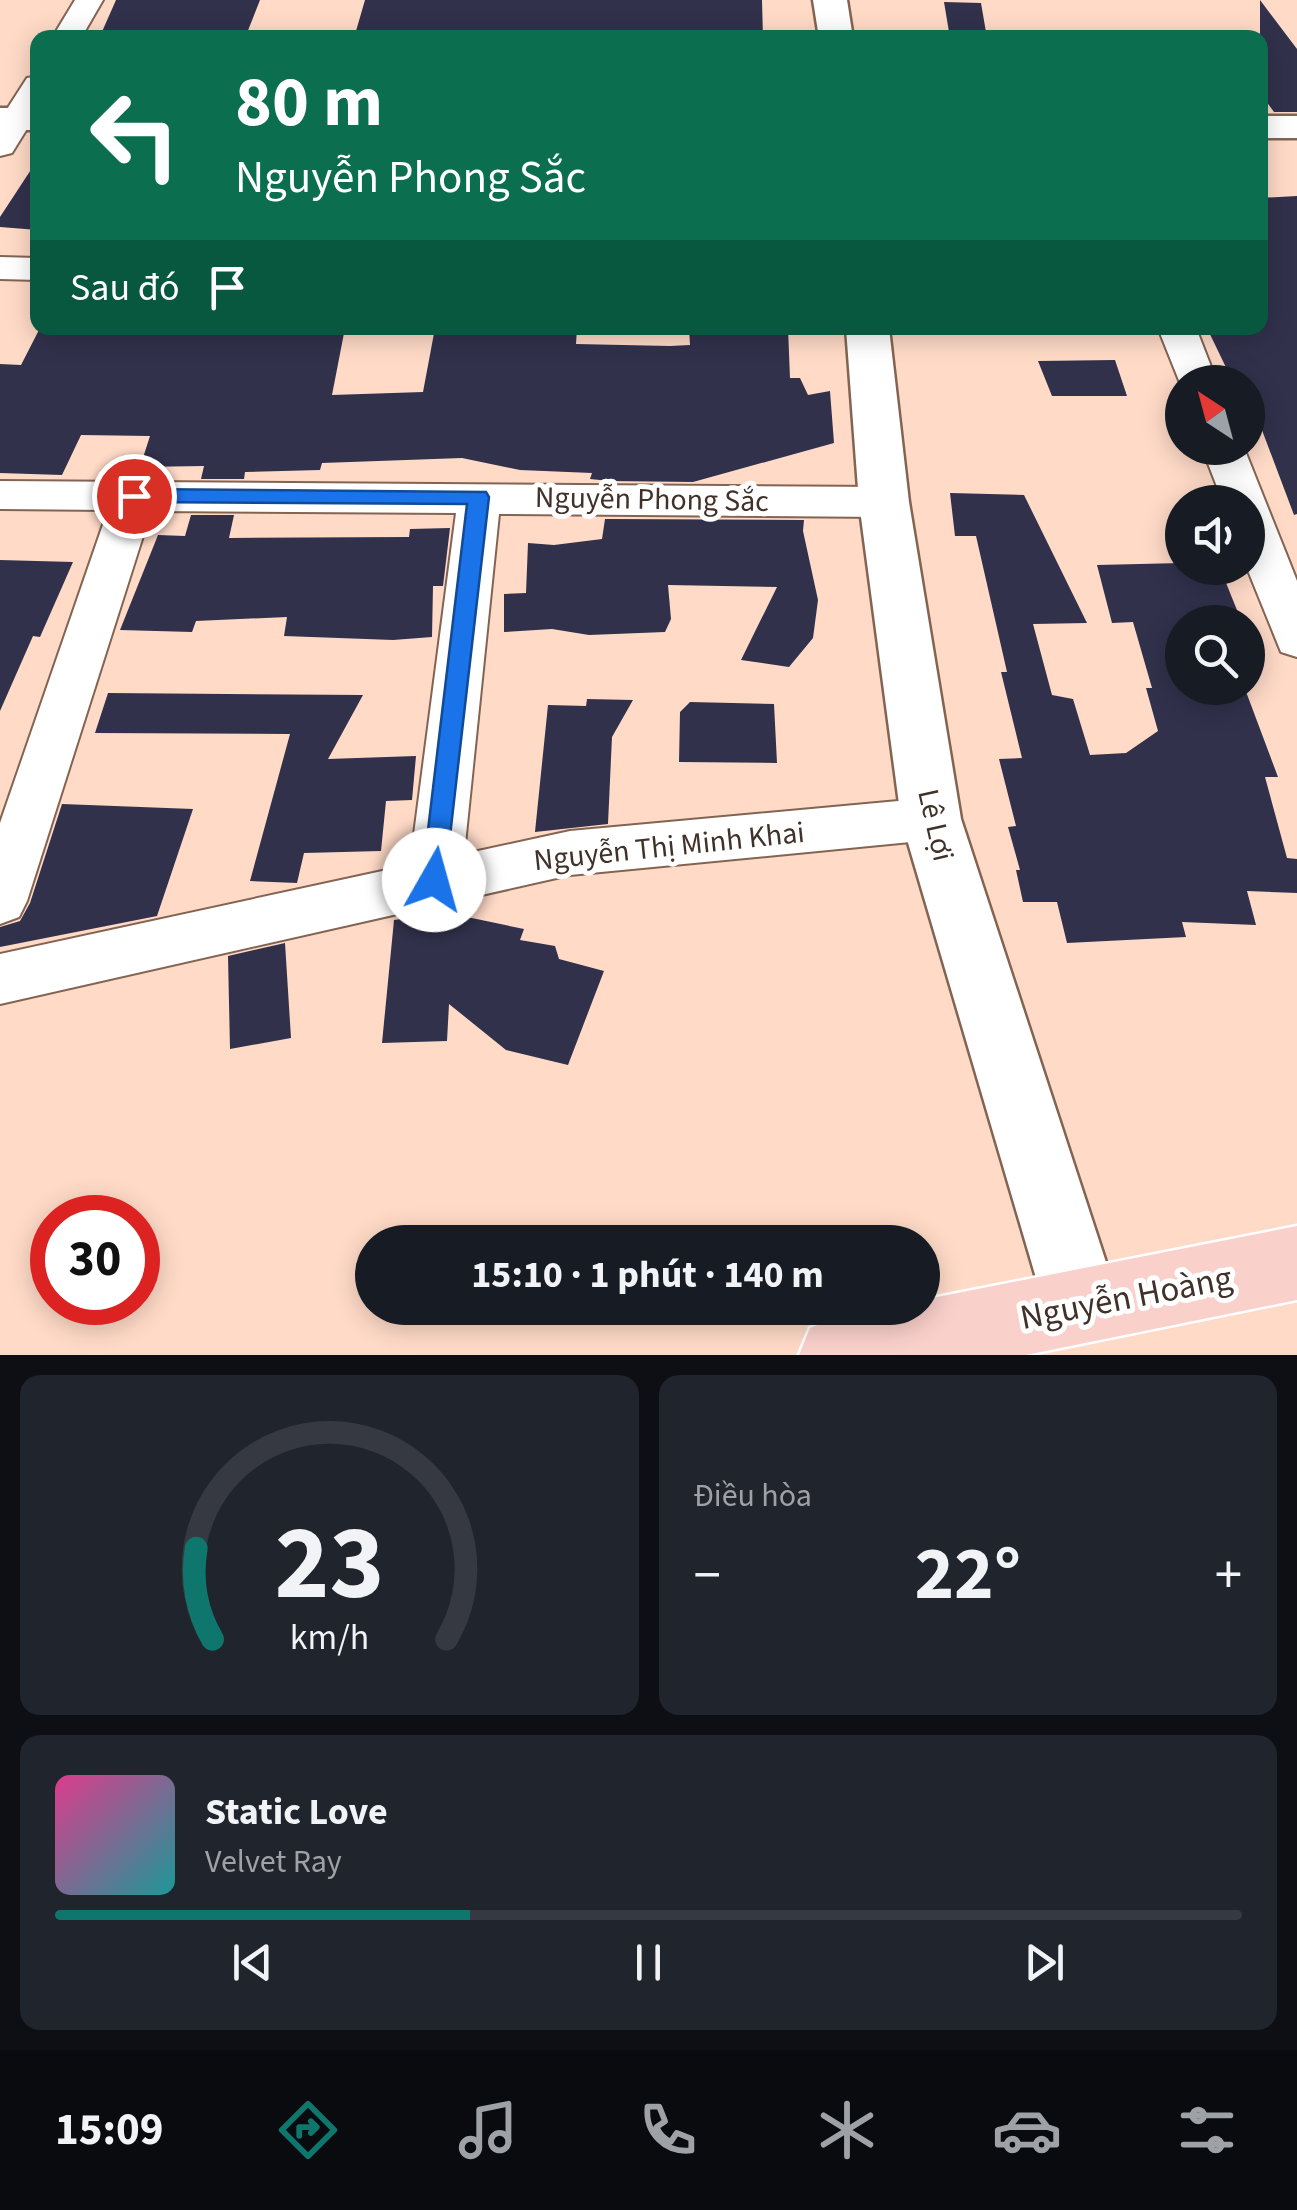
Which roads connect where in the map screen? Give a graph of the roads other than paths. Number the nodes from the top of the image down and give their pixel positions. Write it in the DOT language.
graph roads {
  1 [pos="90,0"];
  2 [pos="830,0"];
  3 [pos="71,30"];
  4 [pos="835,30"];
  5 [pos="30,99"];
  6 [pos="14,126"];
  7 [pos="1268,126"];
  8 [pos="1297,126"];
  9 [pos="0,268"];
  10 [pos="30,269"];
  11 [pos="868,335"];
  12 [pos="1180,335"];
  13 [pos="1191,365"];
  14 [pos="0,495"];
  15 [pos="134,496"];
  16 [pos="478,497"];
  17 [pos="884,502"];
  18 [pos="1265,556"];
  19 [pos="1297,640"];
  20 [pos="931,820"];
  21 [pos="434,880"];
  22 [pos="0,901"];
  23 [pos="0,978"];
  24 [pos="1297,1263"];
  25 [pos="1082,1306"];
  26 [pos="837,1355"];
  1 -- 3 [label="street"];
  2 -- 4 [label="street"];
  5 -- 6 [label="street"];
  7 -- 8 [label="street"];
  9 -- 10 [label="street"];
  11 -- 17 [label="street, Lê Lợi"];
  12 -- 13 [label="street"];
  14 -- 15 [label="street, Nguyễn Phong Sắc"];
  15 -- 16 [label="street, Nguyễn Phong Sắc"];
  15 -- 22 [label="street"];
  16 -- 17 [label="street, Nguyễn Phong Sắc"];
  16 -- 21 [label="street"];
  17 -- 20 [label="street, Lê Lợi"];
  18 -- 19 [label="street"];
  20 -- 21 [label="street, Nguyễn Thị Minh Khai"];
  20 -- 25 [label="street, Lê Lợi"];
  21 -- 23 [label="street, Nguyễn Thị Minh Khai"];
  24 -- 25 [label="highway, Nguyễn Hoàng"];
  25 -- 26 [label="highway, Nguyễn Hoàng"];
}
